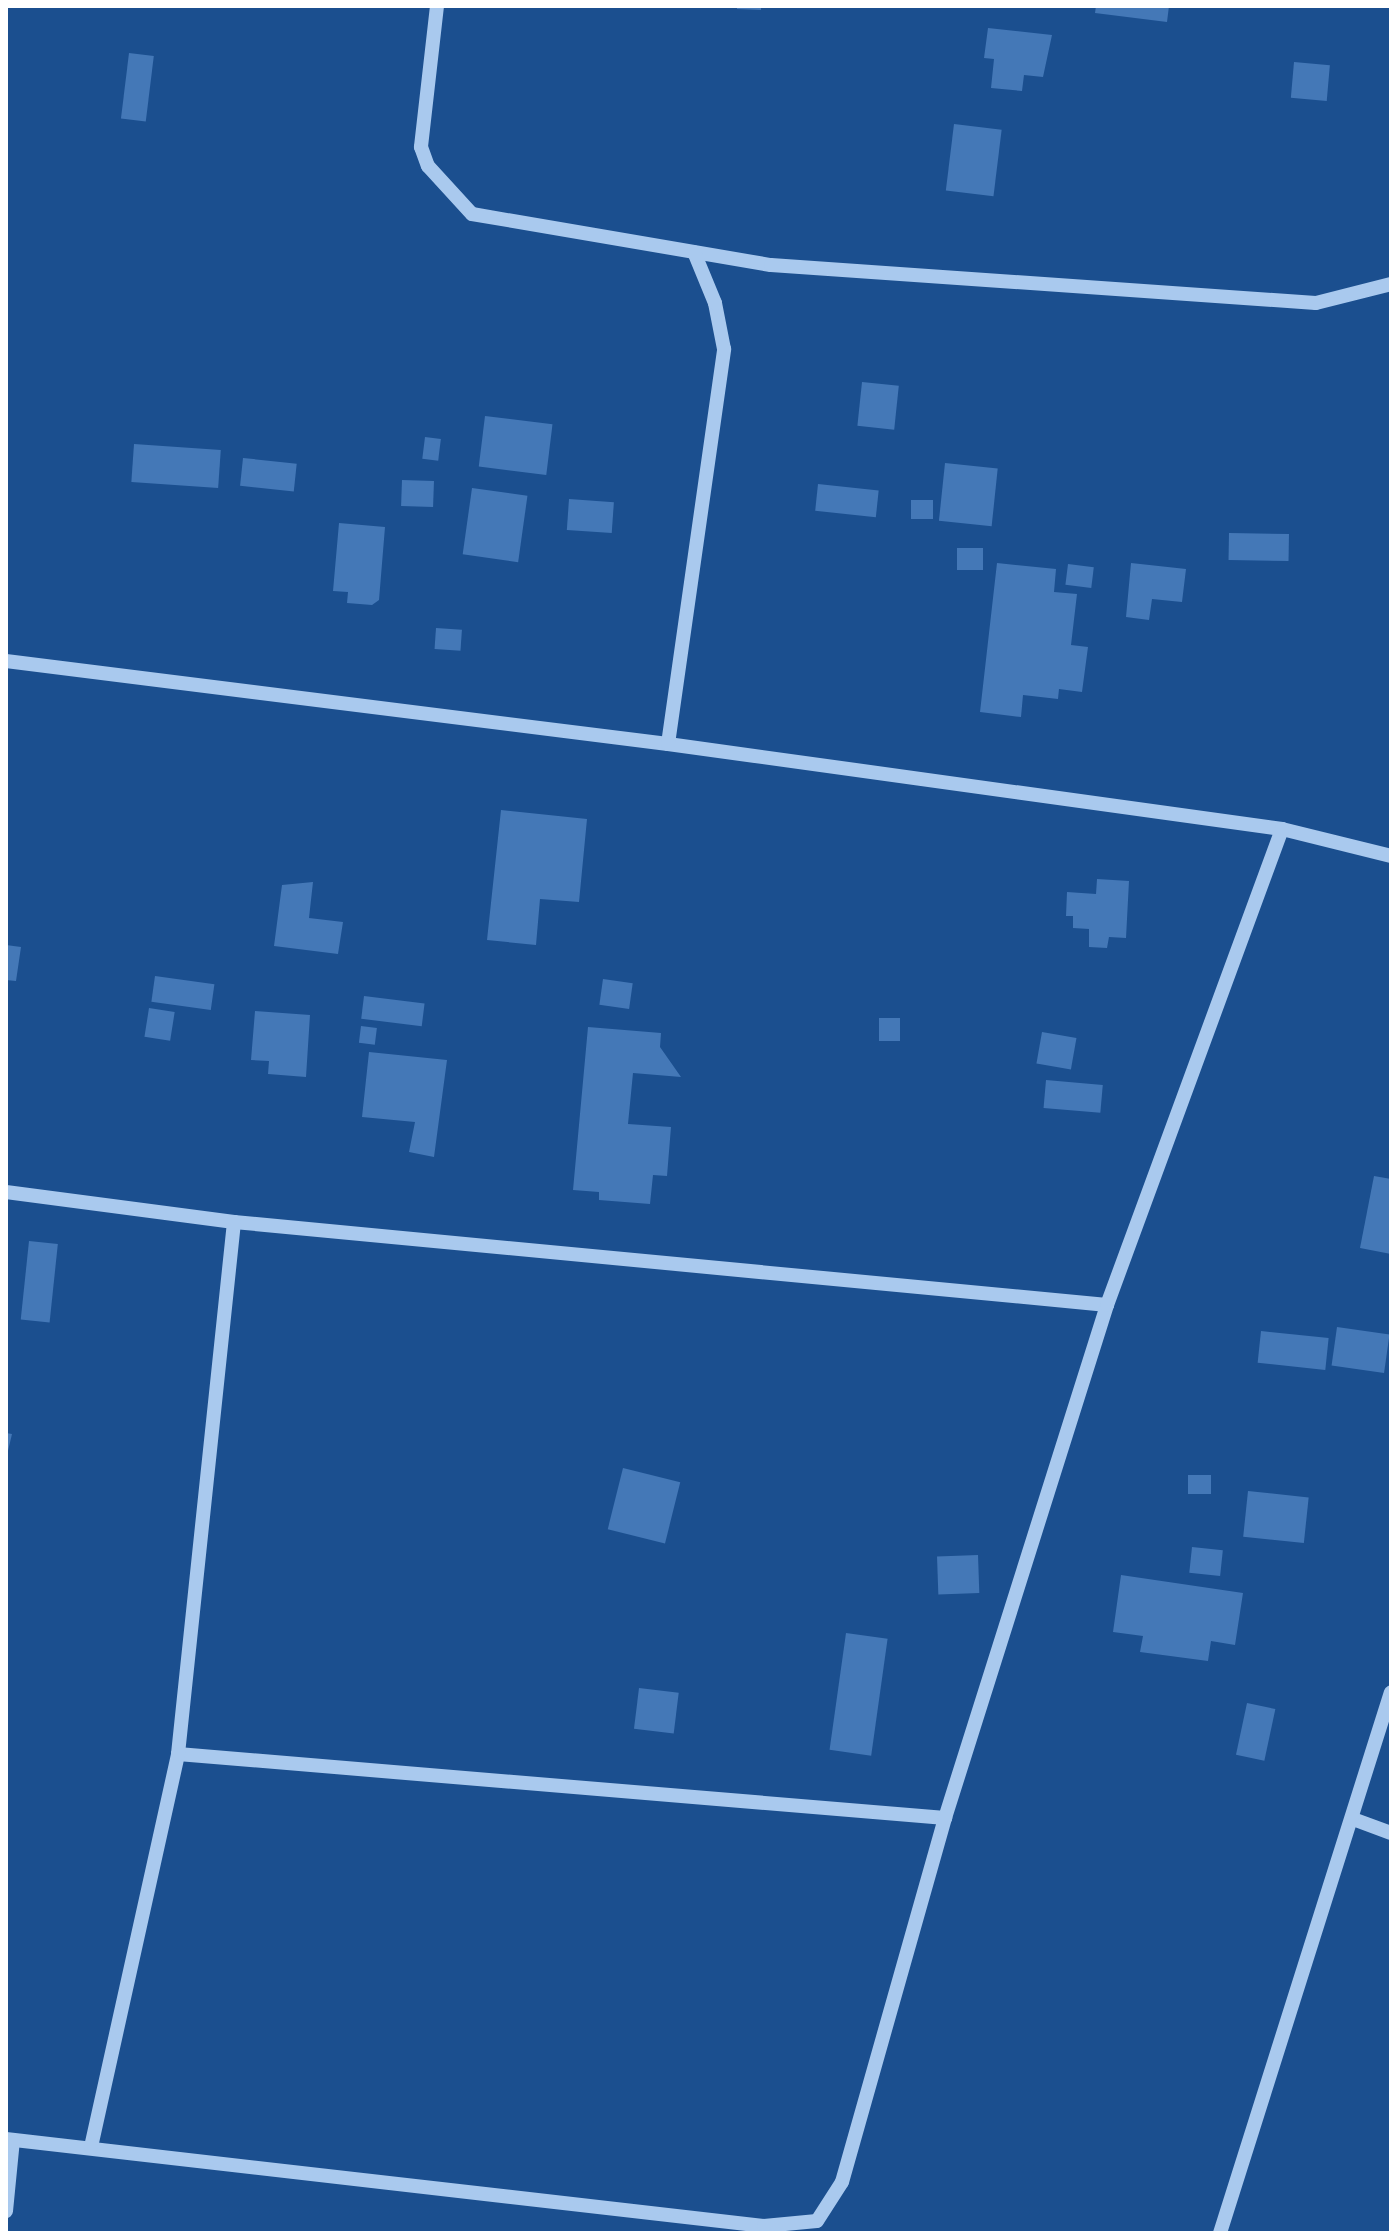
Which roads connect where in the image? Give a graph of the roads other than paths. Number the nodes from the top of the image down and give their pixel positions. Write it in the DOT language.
graph roads {
  1 [pos="437,6"];
  2 [pos="694,252"];
  3 [pos="1391,284"];
  4 [pos="6,661"];
  5 [pos="668,744"];
  6 [pos="1282,829"];
  7 [pos="1391,856"];
  8 [pos="6,1192"];
  9 [pos="234,1222"];
  10 [pos="1107,1305"];
  11 [pos="1391,1692"];
  12 [pos="178,1754"];
  13 [pos="945,1818"];
  14 [pos="1353,1819"];
  15 [pos="1391,1833"];
  16 [pos="9,2140"];
  17 [pos="91,2147"];
  18 [pos="6,2211"];
  19 [pos="1220,2233"];
  1 -- 2 [label="street"];
  2 -- 3 [label="street"];
  2 -- 5 [label="street"];
  4 -- 5 [label="street"];
  5 -- 6 [label="street"];
  6 -- 7 [label="street"];
  6 -- 10 [label="street"];
  8 -- 9 [label="street"];
  9 -- 10 [label="street"];
  9 -- 12 [label="street"];
  10 -- 13 [label="street"];
  11 -- 14 [label="street"];
  12 -- 13 [label="street"];
  12 -- 17 [label="street"];
  13 -- 17 [label="street"];
  14 -- 15 [label="street"];
  14 -- 19 [label="street"];
  16 -- 17 [label="street"];
  16 -- 18 [label="street"];
}
